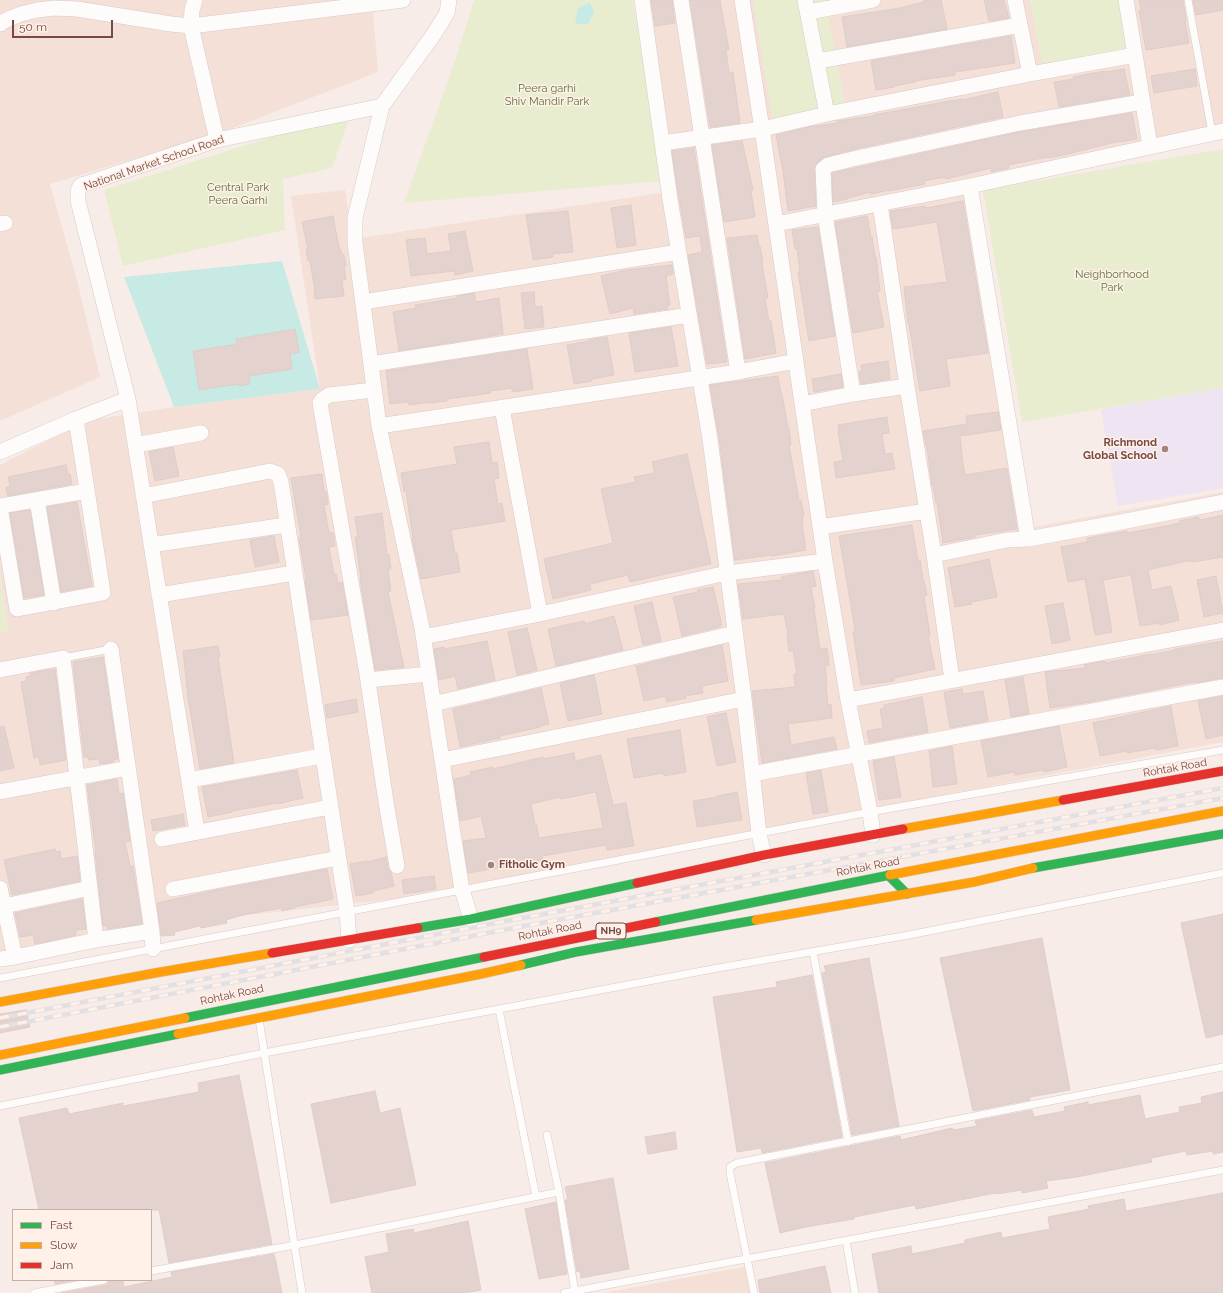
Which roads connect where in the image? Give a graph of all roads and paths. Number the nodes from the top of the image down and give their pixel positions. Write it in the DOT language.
graph roads {
  1 [pos="195,0"];
  2 [pos="403,0"];
  3 [pos="449,0"];
  4 [pos="642,0"];
  5 [pos="681,0"];
  6 [pos="742,0"];
  7 [pos="873,0"];
  8 [pos="1015,0"];
  9 [pos="1126,0"];
  10 [pos="1188,0"];
  11 [pos="807,6"];
  12 [pos="0,24"];
  13 [pos="1020,25"];
  14 [pos="191,26"];
  15 [pos="1135,55"];
  16 [pos="818,61"];
  17 [pos="1030,74"];
  18 [pos="1142,102"];
  19 [pos="382,106"];
  20 [pos="828,114"];
  21 [pos="762,129"];
  22 [pos="1217,132"];
  23 [pos="702,138"];
  24 [pos="217,140"];
  25 [pos="662,143"];
  26 [pos="1150,146"];
  27 [pos="970,186"];
  28 [pos="880,204"];
  29 [pos="826,214"];
  30 [pos="776,224"];
  31 [pos="679,252"];
  32 [pos="363,302"];
  33 [pos="690,315"];
  34 [pos="796,361"];
  35 [pos="371,364"];
  36 [pos="738,372"];
  37 [pos="700,378"];
  38 [pos="907,386"];
  39 [pos="374,390"];
  40 [pos="853,394"];
  41 [pos="128,400"];
  42 [pos="802,404"];
  43 [pos="502,408"];
  44 [pos="76,419"];
  45 [pos="379,426"];
  46 [pos="201,433"];
  47 [pos="135,445"];
  48 [pos="0,452"];
  49 [pos="87,491"];
  50 [pos="143,496"];
  51 [pos="37,500"];
  52 [pos="1223,502"];
  53 [pos="0,507"];
  54 [pos="927,511"];
  55 [pos="286,525"];
  56 [pos="820,527"];
  57 [pos="1028,539"];
  58 [pos="151,545"];
  59 [pos="934,554"];
  60 [pos="825,561"];
  61 [pos="294,573"];
  62 [pos="727,573"];
  63 [pos="159,596"];
  64 [pos="54,603"];
  65 [pos="540,614"];
  66 [pos="1223,630"];
  67 [pos="735,633"];
  68 [pos="423,637"];
  69 [pos="111,649"];
  70 [pos="63,658"];
  71 [pos="0,670"];
  72 [pos="429,674"];
  73 [pos="368,680"];
  74 [pos="952,680"];
  75 [pos="1223,687"];
  76 [pos="744,699"];
  77 [pos="848,700"];
  78 [pos="433,704"];
  79 [pos="1223,750"];
  80 [pos="858,755"];
  81 [pos="322,756"];
  82 [pos="442,760"];
  83 [pos="128,768"];
  84 [pos="1223,771"];
  85 [pos="752,774"];
  86 [pos="77,778"];
  87 [pos="189,780"];
  88 [pos="0,792"];
  89 [pos="330,807"];
  90 [pos="1223,811"];
  91 [pos="870,812"];
  92 [pos="198,832"];
  93 [pos="759,834"];
  94 [pos="1223,834"];
  95 [pos="873,835"];
  96 [pos="162,839"];
  97 [pos="764,855"];
  98 [pos="338,858"];
  99 [pos="397,866"];
  100 [pos="1223,873"];
  101 [pos="888,875"];
  102 [pos="0,888"];
  103 [pos="90,888"];
  104 [pos="173,889"];
  105 [pos="462,890"];
  106 [pos="907,894"];
  107 [pos="4,906"];
  108 [pos="347,912"];
  109 [pos="471,919"];
  110 [pos="152,931"];
  111 [pos="96,940"];
  112 [pos="349,940"];
  113 [pos="153,949"];
  114 [pos="813,952"];
  115 [pos="7,958"];
  116 [pos="0,978"];
  117 [pos="0,1002"];
  118 [pos="256,1003"];
  119 [pos="499,1009"];
  120 [pos="259,1017"];
  121 [pos="264,1053"];
  122 [pos="0,1055"];
  123 [pos="1223,1067"];
  124 [pos="0,1070"];
  125 [pos="0,1106"];
  126 [pos="547,1134"];
  127 [pos="848,1142"];
  128 [pos="1223,1170"];
  129 [pos="559,1192"];
  130 [pos="536,1197"];
  131 [pos="846,1240"];
  132 [pos="295,1245"];
  133 [pos="747,1258"];
  134 [pos="152,1271"];
  135 [pos="99,1281"];
  136 [pos="575,1292"];
  137 [pos="34,1293"];
  138 [pos="302,1293"];
  139 [pos="564,1293"];
  140 [pos="754,1293"];
  141 [pos="855,1293"];
  1 -- 14 [label="street"];
  2 -- 14 [label="street"];
  3 -- 19 [label="street"];
  4 -- 25 [label="street"];
  5 -- 23 [label="street"];
  6 -- 21 [label="street"];
  7 -- 11 [label="street"];
  8 -- 13 [label="street"];
  9 -- 15 [label="street"];
  10 -- 22 [label="lane"];
  11 -- 16 [label="street"];
  12 -- 14 [label="street"];
  13 -- 16 [label="street"];
  13 -- 17 [label="street"];
  14 -- 24 [label="street"];
  15 -- 17 [label="street"];
  15 -- 18 [label="street"];
  16 -- 20 [label="street"];
  17 -- 20 [label="street"];
  18 -- 26 [label="street"];
  18 -- 29 [label="street"];
  19 -- 24 [label="street, National Market School Road"];
  19 -- 32 [label="street"];
  20 -- 21 [label="street"];
  21 -- 23 [label="street"];
  21 -- 30 [label="street"];
  22 -- 26 [label="street"];
  23 -- 25 [label="street"];
  23 -- 36 [label="street"];
  24 -- 41 [label="street, National Market School Road"];
  25 -- 31 [label="street"];
  26 -- 27 [label="street"];
  27 -- 28 [label="street"];
  27 -- 57 [label="street"];
  28 -- 29 [label="street"];
  28 -- 38 [label="street"];
  29 -- 30 [label="street"];
  29 -- 40 [label="street"];
  30 -- 34 [label="street"];
  31 -- 32 [label="street"];
  31 -- 33 [label="street"];
  32 -- 35 [label="street"];
  33 -- 35 [label="street"];
  33 -- 37 [label="street"];
  34 -- 36 [label="street"];
  34 -- 42 [label="street"];
  35 -- 39 [label="street"];
  36 -- 37 [label="street"];
  37 -- 43 [label="street"];
  37 -- 62 [label="street"];
  38 -- 40 [label="street"];
  38 -- 54 [label="street"];
  39 -- 45 [label="street"];
  39 -- 73 [label="street"];
  40 -- 42 [label="street"];
  41 -- 44 [label="street"];
  41 -- 47 [label="street"];
  42 -- 56 [label="street"];
  43 -- 45 [label="street"];
  43 -- 65 [label="street"];
  44 -- 48 [label="street"];
  44 -- 49 [label="street"];
  45 -- 68 [label="street"];
  46 -- 47 [label="street"];
  47 -- 50 [label="street"];
  49 -- 51 [label="street"];
  49 -- 64 [label="street"];
  50 -- 55 [label="street"];
  50 -- 58 [label="street"];
  51 -- 53 [label="street"];
  51 -- 64 [label="street"];
  52 -- 57 [label="street"];
  53 -- 64 [label="street"];
  54 -- 56 [label="street"];
  54 -- 59 [label="street"];
  55 -- 58 [label="street"];
  55 -- 61 [label="street"];
  56 -- 60 [label="street"];
  57 -- 59 [label="street"];
  58 -- 63 [label="street"];
  59 -- 74 [label="street"];
  60 -- 62 [label="street"];
  60 -- 77 [label="street"];
  61 -- 63 [label="street"];
  61 -- 81 [label="street"];
  62 -- 65 [label="street"];
  62 -- 67 [label="street"];
  63 -- 87 [label="street"];
  65 -- 68 [label="street"];
  66 -- 74 [label="street"];
  67 -- 76 [label="street"];
  67 -- 78 [label="street"];
  68 -- 72 [label="street"];
  69 -- 70 [label="lane"];
  69 -- 83 [label="street"];
  70 -- 71 [label="street"];
  70 -- 86 [label="street"];
  72 -- 73 [label="street"];
  72 -- 78 [label="street"];
  73 -- 99 [label="street"];
  74 -- 77 [label="street"];
  75 -- 80 [label="street"];
  76 -- 82 [label="street"];
  76 -- 85 [label="street"];
  77 -- 80 [label="street"];
  78 -- 82 [label="street"];
  79 -- 91 [label="lane"];
  80 -- 85 [label="street"];
  80 -- 91 [label="street"];
  81 -- 87 [label="street"];
  81 -- 89 [label="street"];
  82 -- 105 [label="street"];
  83 -- 86 [label="street"];
  83 -- 110 [label="street"];
  84 -- 95 [label="main road, Rohtak Road"];
  85 -- 93 [label="street"];
  86 -- 88 [label="street"];
  86 -- 103 [label="street"];
  87 -- 92 [label="street"];
  89 -- 92 [label="street"];
  89 -- 98 [label="street"];
  90 -- 101 [label="main road, Rohtak Road / NH9"];
  91 -- 93 [label="lane"];
  91 -- 95 [label="street"];
  92 -- 96 [label="street"];
  93 -- 97 [label="street"];
  93 -- 105 [label="lane"];
  94 -- 106 [label="main road"];
  95 -- 97 [label="main road, Rohtak Road"];
  97 -- 109 [label="main road, Rohtak Road"];
  98 -- 104 [label="street"];
  98 -- 108 [label="street"];
  100 -- 114 [label="lane"];
  101 -- 106 [label="main road"];
  101 -- 118 [label="main road, Rohtak Road / NH9"];
  102 -- 107 [label="street"];
  103 -- 107 [label="street"];
  103 -- 111 [label="street"];
  105 -- 108 [label="lane"];
  105 -- 109 [label="street"];
  106 -- 120 [label="main road"];
  107 -- 115 [label="street"];
  108 -- 112 [label="street"];
  108 -- 113 [label="lane"];
  109 -- 112 [label="main road, Rohtak Road"];
  110 -- 111 [label="street"];
  110 -- 113 [label="street"];
  111 -- 115 [label="street"];
  112 -- 117 [label="main road, Rohtak Road"];
  113 -- 116 [label="lane"];
  114 -- 119 [label="lane"];
  114 -- 127 [label="lane"];
  118 -- 120 [label="lane"];
  118 -- 122 [label="main road, Rohtak Road / NH9"];
  119 -- 121 [label="lane"];
  119 -- 130 [label="lane"];
  120 -- 121 [label="lane"];
  120 -- 124 [label="main road"];
  121 -- 125 [label="lane"];
  121 -- 132 [label="lane"];
  123 -- 127 [label="lane"];
  126 -- 129 [label="lane"];
  127 -- 133 [label="lane"];
  128 -- 131 [label="lane"];
  129 -- 130 [label="lane"];
  129 -- 136 [label="lane"];
  130 -- 132 [label="lane"];
  131 -- 133 [label="lane"];
  131 -- 141 [label="lane"];
  132 -- 134 [label="lane"];
  132 -- 138 [label="lane"];
  133 -- 136 [label="lane"];
  133 -- 140 [label="lane"];
  135 -- 137 [label="lane"];
  136 -- 139 [label="lane"];
}
